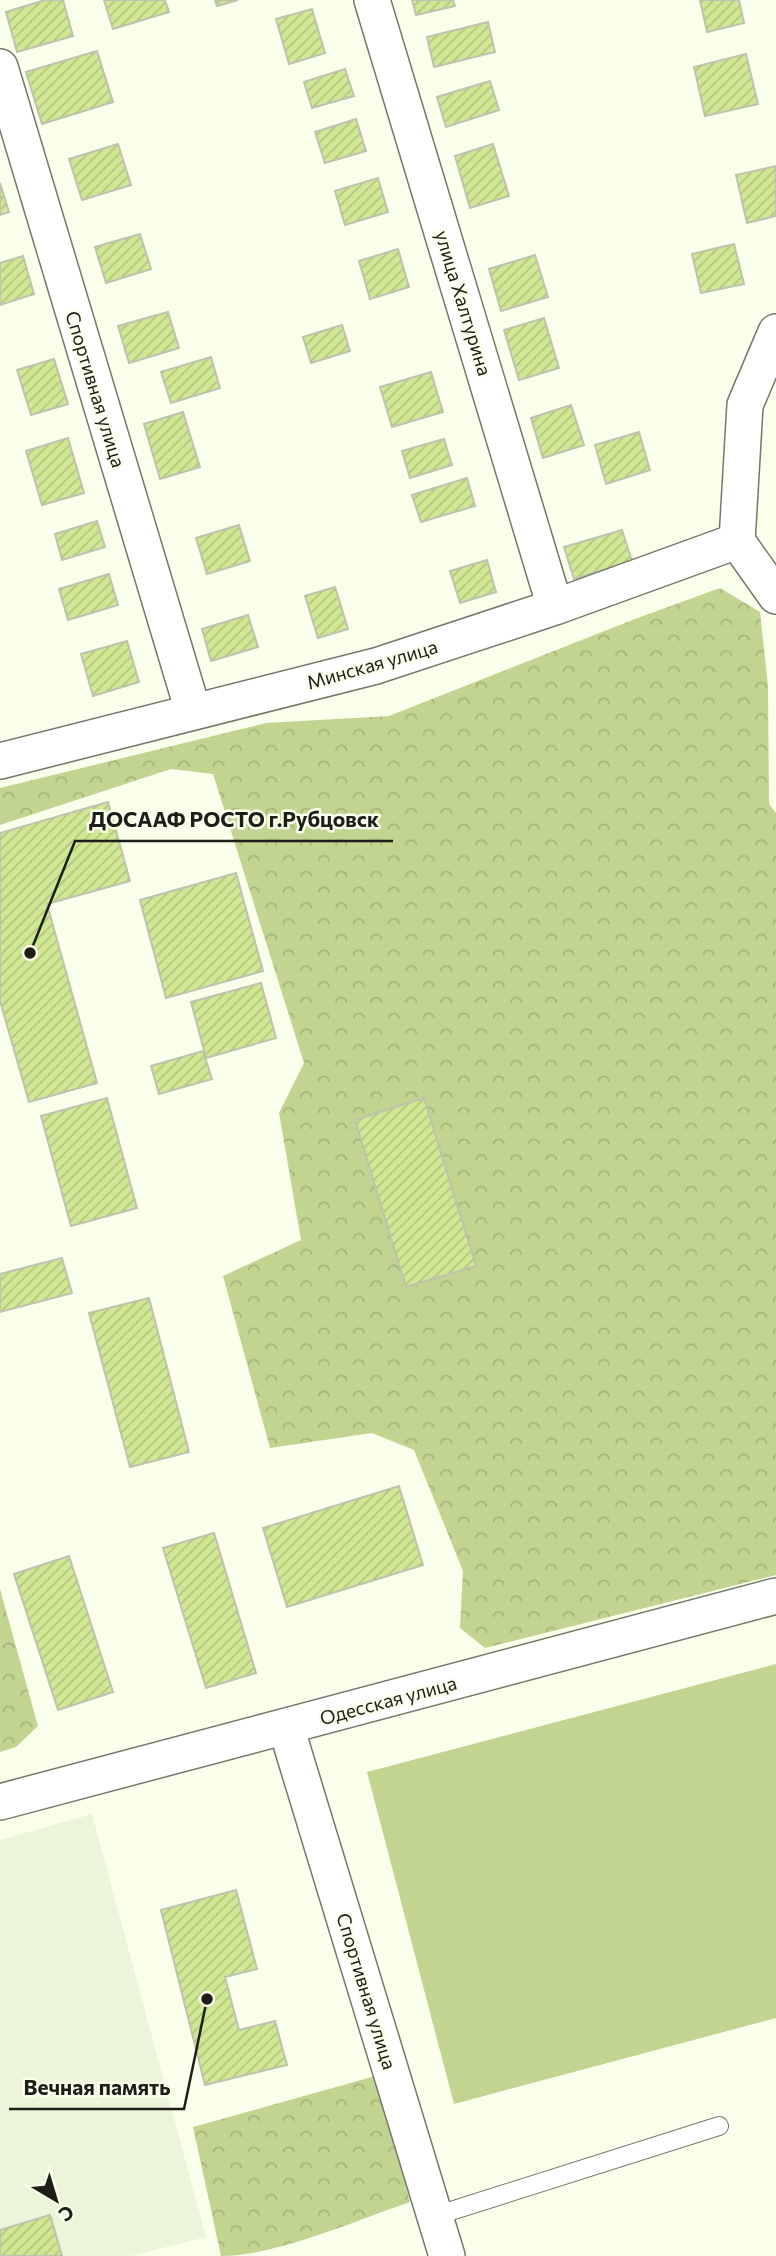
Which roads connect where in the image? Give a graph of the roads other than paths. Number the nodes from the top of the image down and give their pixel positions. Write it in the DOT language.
graph roads {
  1 [pos="372,0"];
  2 [pos="0,66"];
  3 [pos="776,332"];
  4 [pos="737,541"];
  5 [pos="776,597"];
  6 [pos="555,607"];
  7 [pos="193,711"];
  8 [pos="0,761"];
  9 [pos="776,1596"];
  10 [pos="286,1727"];
  11 [pos="0,1802"];
  12 [pos="719,2126"];
  13 [pos="435,2216"];
  14 [pos="447,2256"];
  1 -- 6 [label="street, улица Халтурина"];
  2 -- 7 [label="street, Спортивная улица"];
  3 -- 4 [label="street"];
  4 -- 5 [label="street"];
  4 -- 6 [label="street, Минская улица"];
  6 -- 7 [label="street, Минская улица"];
  7 -- 8 [label="street, Минская улица"];
  9 -- 10 [label="street, Одесская улица"];
  10 -- 11 [label="street, Одесская улица"];
  10 -- 13 [label="street, Спортивная улица"];
  12 -- 13 [label="lane"];
  13 -- 14 [label="street, Спортивная улица"];
}
